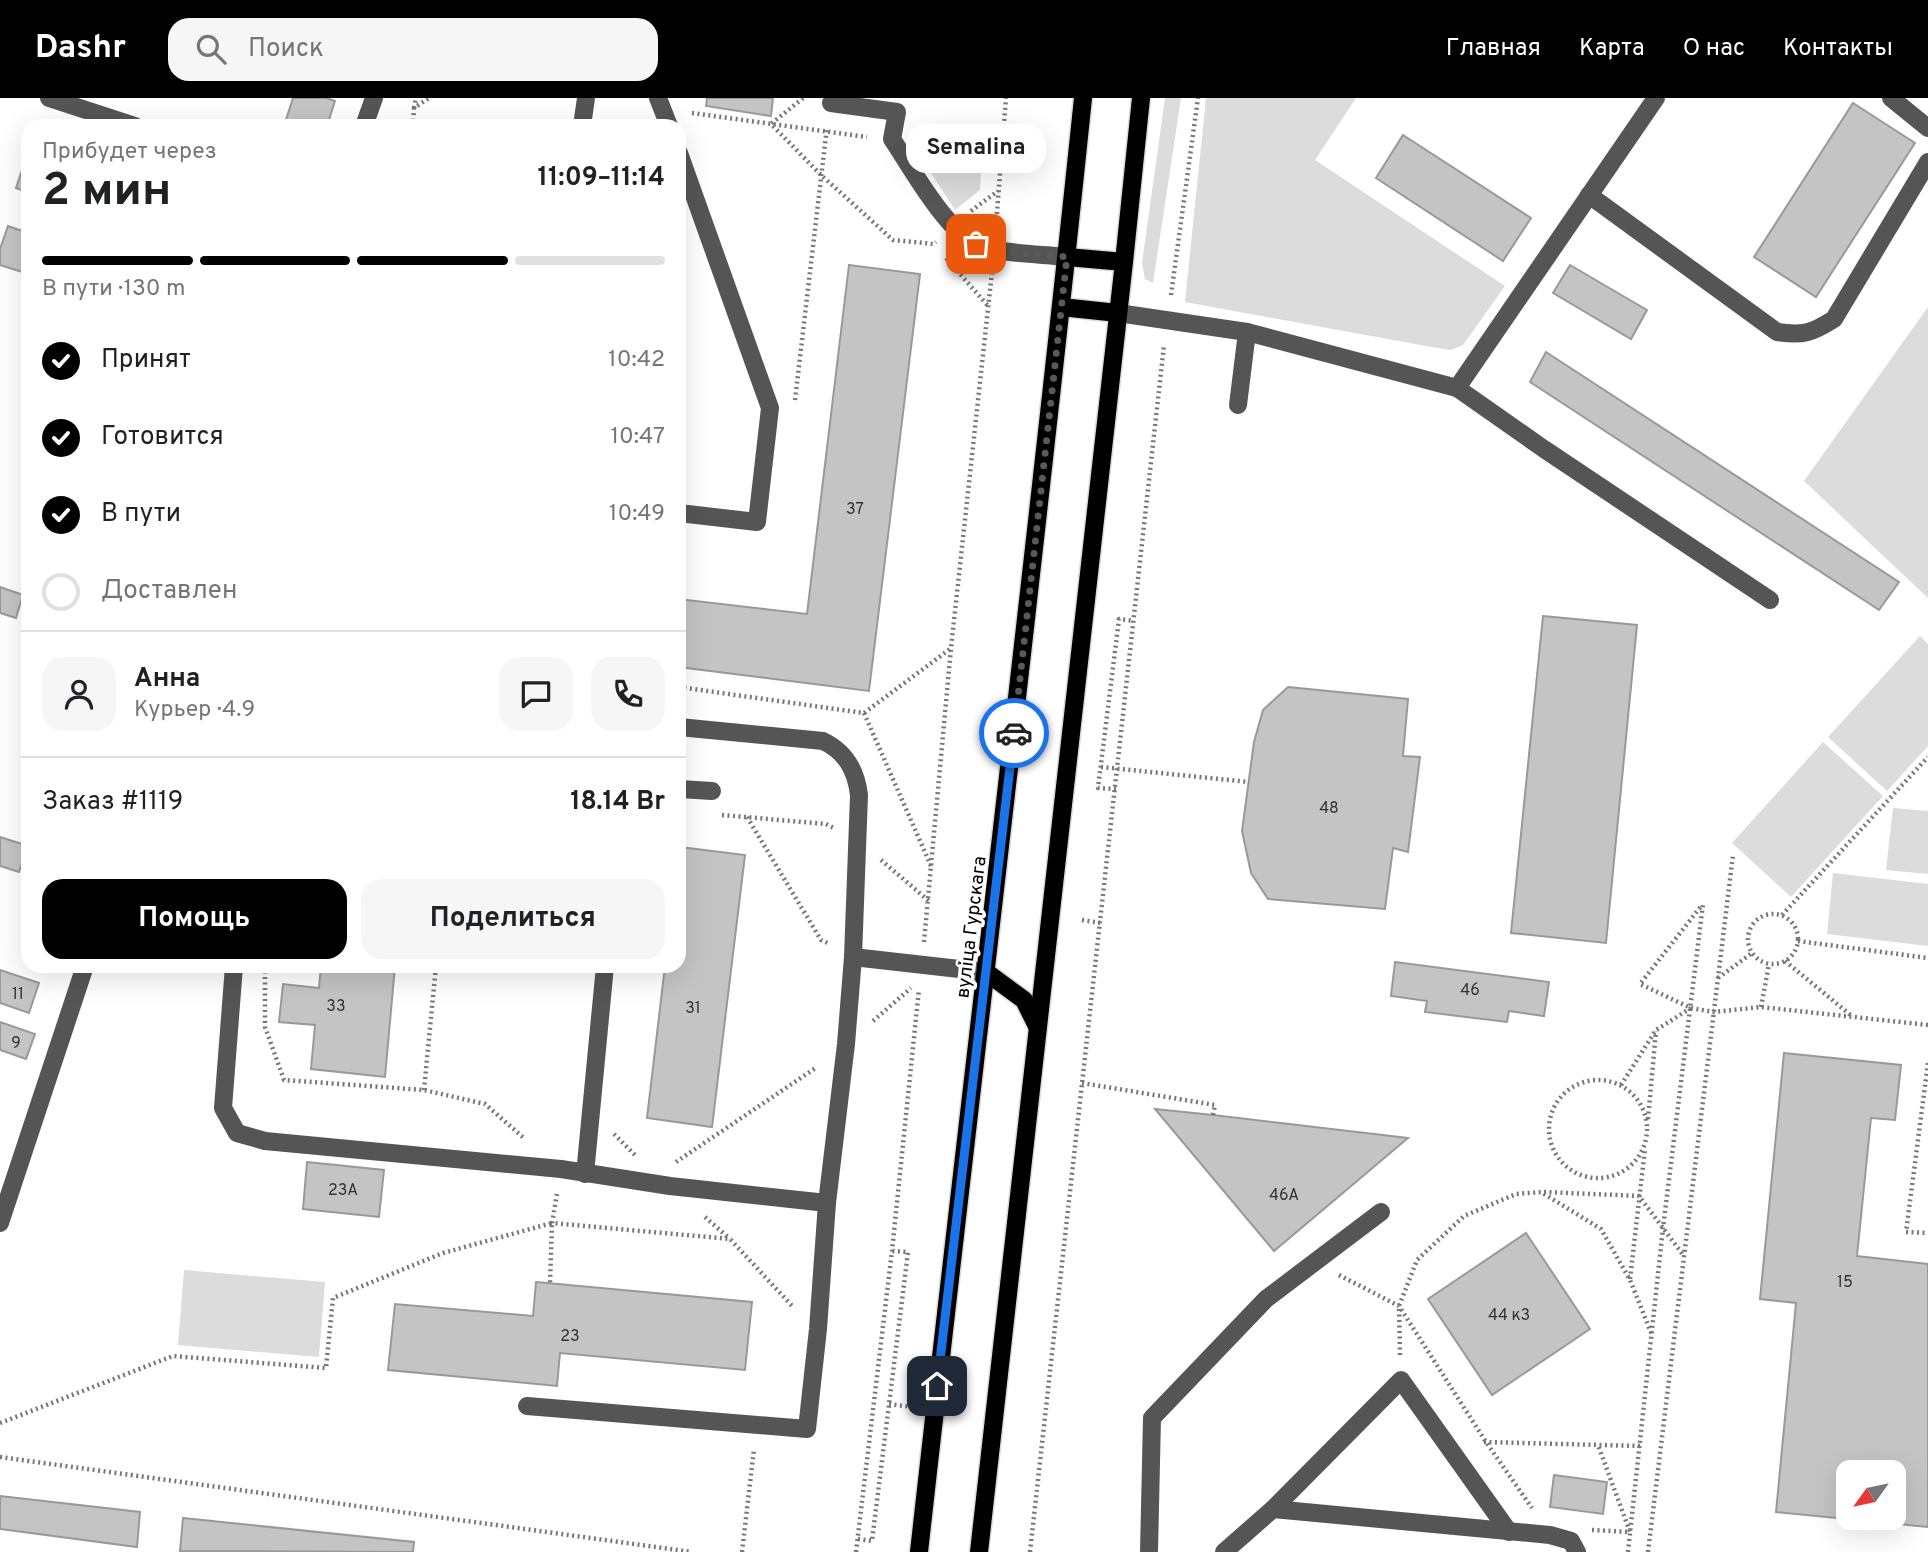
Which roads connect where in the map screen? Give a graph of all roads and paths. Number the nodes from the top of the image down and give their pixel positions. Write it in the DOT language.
graph roads {
  1 [pos="49,98"];
  2 [pos="374,98"];
  3 [pos="416,98"];
  4 [pos="429,98"];
  5 [pos="586,98"];
  6 [pos="658,98"];
  7 [pos="803,98"];
  8 [pos="1006,98"];
  9 [pos="1083,98"];
  10 [pos="1141,98"];
  11 [pos="1198,98"];
  12 [pos="1656,98"];
  13 [pos="1891,98"];
  14 [pos="831,103"];
  15 [pos="414,108"];
  16 [pos="114,119"];
  17 [pos="366,119"];
  18 [pos="413,119"];
  19 [pos="583,119"];
  20 [pos="666,119"];
  21 [pos="1928,128"];
  22 [pos="1928,162"];
  23 [pos="686,172"];
  24 [pos="820,174"];
  25 [pos="999,191"];
  26 [pos="1589,195"];
  27 [pos="951,225"];
  28 [pos="996,230"];
  29 [pos="934,244"];
  30 [pos="1067,257"];
  31 [pos="1124,262"];
  32 [pos="992,278"];
  33 [pos="989,307"];
  34 [pos="1061,307"];
  35 [pos="1118,313"];
  36 [pos="1167,319"];
  37 [pos="1247,332"];
  38 [pos="1457,388"];
  39 [pos="1238,405"];
  40 [pos="686,514"];
  41 [pos="1770,600"];
  42 [pos="1134,621"];
  43 [pos="951,648"];
  44 [pos="686,688"];
  45 [pos="864,713"];
  46 [pos="686,728"];
  47 [pos="1928,757"];
  48 [pos="1101,767"];
  49 [pos="1118,769"];
  50 [pos="1249,782"];
  51 [pos="686,789"];
  52 [pos="1116,789"];
  53 [pos="712,791"];
  54 [pos="714,814"];
  55 [pos="747,817"];
  56 [pos="826,824"];
  57 [pos="1733,855"];
  58 [pos="932,867"];
  59 [pos="1782,915"];
  60 [pos="1082,920"];
  61 [pos="1101,923"];
  62 [pos="1798,941"];
  63 [pos="1752,953"];
  64 [pos="853,957"];
  65 [pos="1928,958"];
  66 [pos="1785,961"];
  67 [pos="922,964"];
  68 [pos="1769,964"];
  69 [pos="986,972"];
  70 [pos="83,973"];
  71 [pos="233,973"];
  72 [pos="265,973"];
  73 [pos="435,973"];
  74 [pos="603,973"];
  75 [pos="1718,978"];
  76 [pos="1760,1007"];
  77 [pos="1691,1008"];
  78 [pos="1714,1012"];
  79 [pos="1854,1018"];
  80 [pos="1928,1025"];
  81 [pos="1037,1026"];
  82 [pos="1656,1030"];
  83 [pos="846,1044"];
  84 [pos="1928,1063"];
  85 [pos="1082,1083"];
  86 [pos="1621,1085"];
  87 [pos="424,1090"];
  88 [pos="1213,1115"];
  89 [pos="606,1126"];
  90 [pos="526,1141"];
  91 [pos="1646,1143"];
  92 [pos="639,1159"];
  93 [pos="667,1168"];
  94 [pos="561,1169"];
  95 [pos="586,1174"];
  96 [pos="1541,1192"];
  97 [pos="1639,1196"];
  98 [pos="827,1203"];
  99 [pos="1381,1212"];
  100 [pos="0,1223"];
  101 [pos="552,1223"];
  102 [pos="1663,1227"];
  103 [pos="1928,1233"];
  104 [pos="892,1251"];
  105 [pos="1685,1256"];
  106 [pos="1313,1262"];
  107 [pos="1630,1280"];
  108 [pos="550,1283"];
  109 [pos="1399,1306"];
  110 [pos="818,1329"];
  111 [pos="1653,1338"];
  112 [pos="1401,1380"];
  113 [pos="527,1406"];
  114 [pos="0,1423"];
  115 [pos="757,1423"];
  116 [pos="1443,1440"];
  117 [pos="1486,1442"];
  118 [pos="1598,1445"];
  119 [pos="1640,1446"];
  120 [pos="0,1457"];
  121 [pos="1273,1508"];
  122 [pos="1582,1529"];
  123 [pos="1509,1532"];
  124 [pos="1630,1532"];
  125 [pos="1550,1535"];
  126 [pos="858,1539"];
  127 [pos="692,1552"];
  128 [pos="742,1552"];
  129 [pos="856,1552"];
  130 [pos="919,1552"];
  131 [pos="979,1552"];
  132 [pos="1030,1552"];
  133 [pos="1149,1552"];
  134 [pos="1224,1552"];
  135 [pos="1577,1552"];
  136 [pos="1628,1552"];
  137 [pos="1648,1552"];
  1 -- 16 [label="street"];
  2 -- 17 [label="street"];
  3 -- 15 [label="path"];
  4 -- 15 [label="path"];
  5 -- 19 [label="street"];
  6 -- 20 [label="street"];
  7 -- 24 [label="path"];
  8 -- 25 [label="path"];
  9 -- 30 [label="main road, вуліца Гурскага"];
  10 -- 31 [label="main road"];
  11 -- 36 [label="path"];
  12 -- 26 [label="street"];
  13 -- 21 [label="street"];
  14 -- 24 [label="path"];
  14 -- 27 [label="street"];
  15 -- 18 [label="path"];
  22 -- 26 [label="street"];
  23 -- 40 [label="street"];
  24 -- 29 [label="path"];
  25 -- 27 [label="path"];
  25 -- 28 [label="path"];
  26 -- 38 [label="street"];
  27 -- 29 [label="path"];
  27 -- 30 [label="street"];
  29 -- 33 [label="path"];
  30 -- 31 [label="main road"];
  30 -- 34 [label="main road, вуліца Гурскага"];
  31 -- 35 [label="main road"];
  32 -- 33 [label="path"];
  33 -- 43 [label="path"];
  34 -- 35 [label="main road"];
  34 -- 69 [label="main road, вуліца Гурскага"];
  35 -- 36 [label="street"];
  35 -- 81 [label="main road"];
  36 -- 37 [label="street"];
  36 -- 42 [label="path"];
  37 -- 38 [label="street"];
  37 -- 39 [label="street"];
  38 -- 41 [label="street"];
  42 -- 48 [label="path"];
  42 -- 49 [label="path"];
  43 -- 45 [label="path"];
  43 -- 58 [label="path"];
  44 -- 45 [label="path"];
  45 -- 58 [label="path"];
  46 -- 64 [label="street"];
  47 -- 59 [label="path"];
  48 -- 49 [label="path"];
  48 -- 52 [label="path"];
  49 -- 50 [label="path"];
  49 -- 52 [label="path"];
  51 -- 53 [label="street"];
  52 -- 61 [label="path"];
  54 -- 55 [label="path"];
  55 -- 56 [label="path"];
  55 -- 64 [label="path"];
  57 -- 75 [label="path"];
  58 -- 67 [label="path"];
  59 -- 62 [label="path"];
  59 -- 63 [label="path"];
  60 -- 61 [label="path"];
  61 -- 85 [label="path"];
  62 -- 65 [label="path"];
  62 -- 66 [label="path"];
  63 -- 68 [label="path"];
  63 -- 75 [label="path"];
  64 -- 67 [label="street"];
  64 -- 83 [label="street"];
  66 -- 68 [label="path"];
  66 -- 79 [label="path"];
  67 -- 69 [label="street"];
  68 -- 76 [label="path"];
  69 -- 81 [label="main road"];
  69 -- 130 [label="main road, вуліца Гурскага"];
  70 -- 100 [label="street"];
  71 -- 94 [label="street"];
  72 -- 87 [label="path"];
  73 -- 87 [label="path"];
  74 -- 95 [label="street"];
  75 -- 78 [label="path"];
  76 -- 78 [label="path"];
  76 -- 79 [label="path"];
  77 -- 77 [label="path"];
  77 -- 78 [label="path"];
  77 -- 82 [label="path"];
  77 -- 102 [label="path"];
  78 -- 105 [label="path"];
  79 -- 80 [label="path"];
  81 -- 131 [label="main road"];
  82 -- 86 [label="path"];
  82 -- 91 [label="path"];
  83 -- 93 [label="path"];
  83 -- 98 [label="street"];
  83 -- 104 [label="path"];
  84 -- 103 [label="path"];
  85 -- 88 [label="path"];
  85 -- 132 [label="path"];
  86 -- 91 [label="path"];
  86 -- 91 [label="path"];
  87 -- 90 [label="path"];
  89 -- 92 [label="path"];
  91 -- 97 [label="path"];
  94 -- 95 [label="street"];
  94 -- 101 [label="path"];
  95 -- 98 [label="street"];
  96 -- 97 [label="path"];
  96 -- 107 [label="path"];
  96 -- 109 [label="path"];
  97 -- 102 [label="path"];
  97 -- 107 [label="path"];
  98 -- 110 [label="street"];
  99 -- 106 [label="street"];
  101 -- 108 [label="path"];
  101 -- 110 [label="path"];
  101 -- 114 [label="path"];
  102 -- 105 [label="path"];
  102 -- 111 [label="path"];
  104 -- 126 [label="path"];
  104 -- 126 [label="path"];
  105 -- 137 [label="path"];
  106 -- 109 [label="path"];
  106 -- 133 [label="street"];
  107 -- 111 [label="path"];
  109 -- 112 [label="path"];
  109 -- 117 [label="path"];
  110 -- 115 [label="street"];
  111 -- 119 [label="path"];
  112 -- 116 [label="street"];
  112 -- 121 [label="street"];
  113 -- 115 [label="street"];
  115 -- 128 [label="path"];
  116 -- 117 [label="path"];
  116 -- 123 [label="street"];
  117 -- 118 [label="path"];
  117 -- 125 [label="path"];
  118 -- 119 [label="path"];
  118 -- 124 [label="path"];
  119 -- 124 [label="path"];
  120 -- 127 [label="path"];
  121 -- 123 [label="street"];
  121 -- 134 [label="street"];
  122 -- 124 [label="path"];
  123 -- 125 [label="street"];
  124 -- 136 [label="path"];
  125 -- 135 [label="street"];
  126 -- 129 [label="path"];
}
